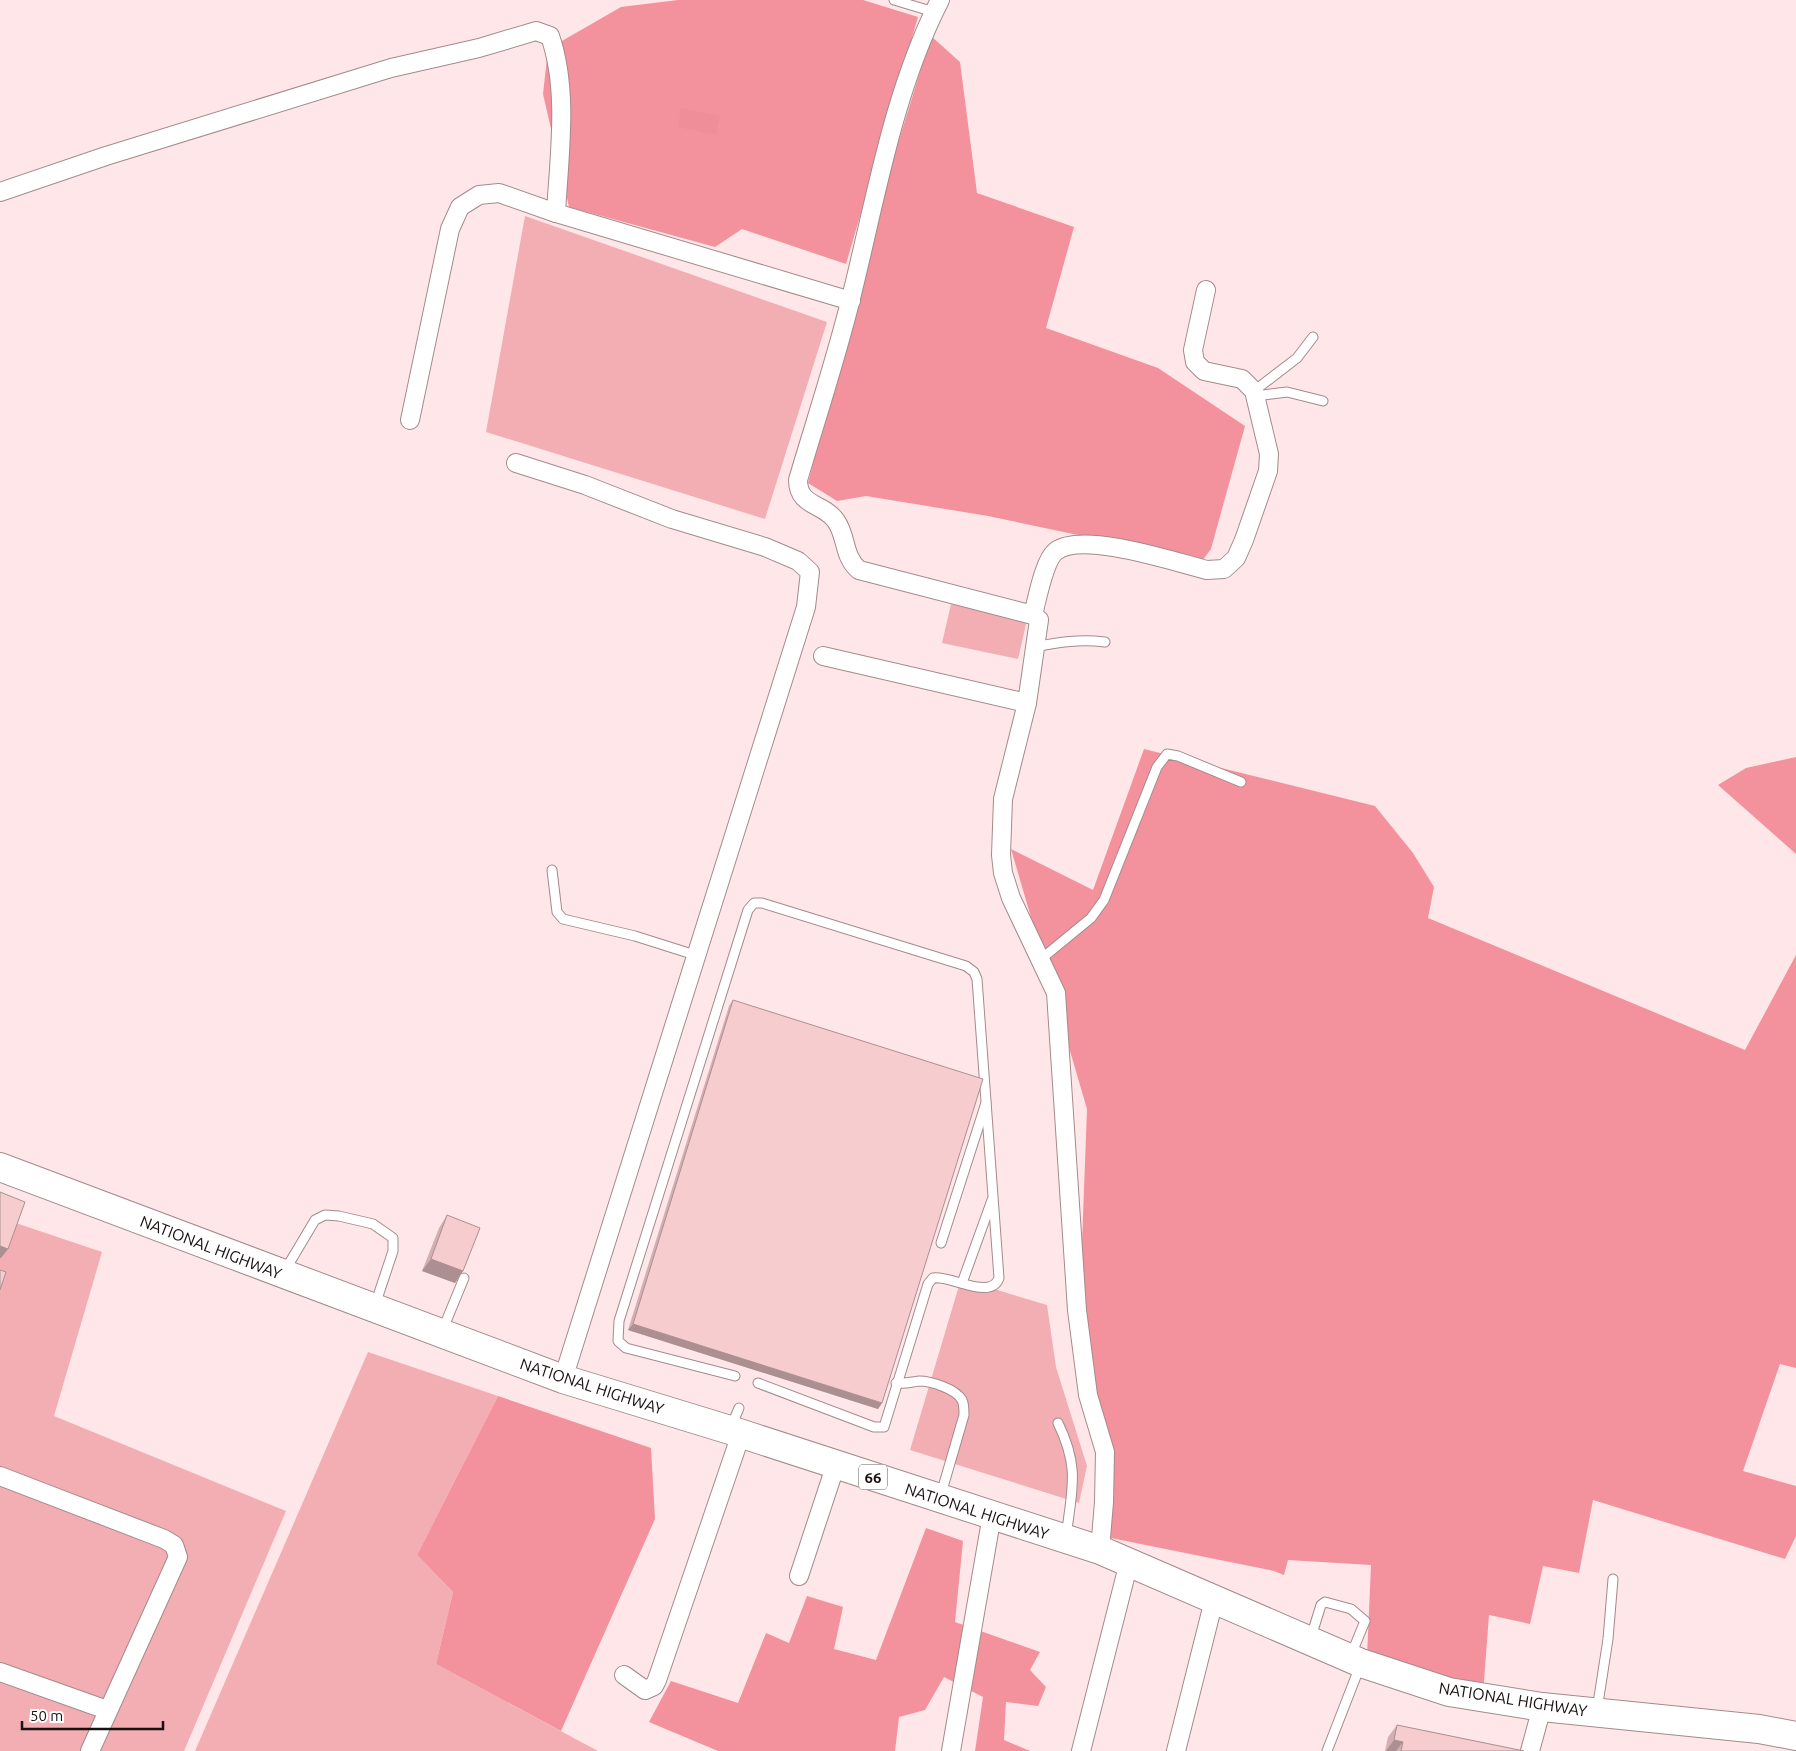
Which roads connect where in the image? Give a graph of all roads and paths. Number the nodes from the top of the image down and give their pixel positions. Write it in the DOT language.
graph roads {
  1 [pos="894,0"];
  2 [pos="937,6"];
  3 [pos="0,192"];
  4 [pos="556,213"];
  5 [pos="1206,290"];
  6 [pos="851,301"];
  7 [pos="1313,337"];
  8 [pos="1254,393"];
  9 [pos="1323,401"];
  10 [pos="410,420"];
  11 [pos="516,463"];
  12 [pos="1033,615"];
  13 [pos="1105,642"];
  14 [pos="1035,647"];
  15 [pos="823,656"];
  16 [pos="1026,703"];
  17 [pos="1241,782"];
  18 [pos="552,870"];
  19 [pos="695,955"];
  20 [pos="1041,959"];
  21 [pos="988,1098"];
  22 [pos="0,1167"];
  23 [pos="993,1198"];
  24 [pos="941,1243"];
  25 [pos="282,1274"];
  26 [pos="464,1278"];
  27 [pos="962,1283"];
  28 [pos="374,1308"];
  29 [pos="441,1334"];
  30 [pos="735,1376"];
  31 [pos="563,1380"];
  32 [pos="758,1383"];
  33 [pos="896,1383"];
  34 [pos="1058,1423"];
  35 [pos="737,1424"];
  36 [pos="836,1464"];
  37 [pos="0,1476"];
  38 [pos="939,1499"];
  39 [pos="992,1515"];
  40 [pos="1066,1539"];
  41 [pos="1100,1550"];
  42 [pos="1128,1562"];
  43 [pos="799,1576"];
  44 [pos="1613,1579"];
  45 [pos="1214,1600"];
  46 [pos="1310,1640"];
  47 [pos="1355,1660"];
  48 [pos="0,1672"];
  49 [pos="624,1675"];
  50 [pos="1542,1707"];
  51 [pos="107,1710"];
  52 [pos="1597,1713"];
  53 [pos="1796,1736"];
  54 [pos="90,1751"];
  55 [pos="951,1751"];
  56 [pos="1081,1751"];
  57 [pos="1176,1751"];
  58 [pos="1327,1751"];
  59 [pos="1530,1751"];
  1 -- 2 [label="lane"];
  2 -- 6 [label="street"];
  3 -- 4 [label="street"];
  4 -- 6 [label="street"];
  4 -- 10 [label="street"];
  5 -- 8 [label="street"];
  6 -- 12 [label="street"];
  7 -- 8 [label="lane"];
  8 -- 9 [label="lane"];
  8 -- 12 [label="street"];
  11 -- 19 [label="street"];
  12 -- 14 [label="street"];
  13 -- 14 [label="lane"];
  14 -- 16 [label="street"];
  15 -- 16 [label="street"];
  16 -- 20 [label="street"];
  17 -- 20 [label="lane"];
  18 -- 19 [label="lane"];
  19 -- 31 [label="street"];
  20 -- 41 [label="street"];
  21 -- 23 [label="lane"];
  21 -- 24 [label="lane"];
  21 -- 30 [label="lane"];
  22 -- 25 [label="main road, NATIONAL HIGHWAY / 66"];
  23 -- 27 [label="lane"];
  23 -- 27 [label="lane"];
  25 -- 28 [label="main road, NATIONAL HIGHWAY / 66"];
  25 -- 28 [label="lane"];
  26 -- 29 [label="lane"];
  27 -- 33 [label="lane"];
  28 -- 29 [label="main road, NATIONAL HIGHWAY / 66"];
  29 -- 31 [label="main road, NATIONAL HIGHWAY / 66"];
  31 -- 35 [label="main road, NATIONAL HIGHWAY / 66"];
  32 -- 33 [label="lane"];
  33 -- 38 [label="lane"];
  34 -- 40 [label="lane"];
  35 -- 36 [label="main road, NATIONAL HIGHWAY / 66"];
  35 -- 49 [label="street"];
  36 -- 38 [label="main road, NATIONAL HIGHWAY / 66"];
  36 -- 43 [label="street"];
  37 -- 51 [label="street"];
  38 -- 39 [label="main road, NATIONAL HIGHWAY / 66"];
  39 -- 40 [label="main road, NATIONAL HIGHWAY / 66"];
  39 -- 55 [label="street"];
  40 -- 41 [label="main road, NATIONAL HIGHWAY / 66"];
  41 -- 42 [label="main road, NATIONAL HIGHWAY / 66"];
  42 -- 45 [label="main road, NATIONAL HIGHWAY / 66"];
  42 -- 56 [label="street"];
  44 -- 52 [label="lane"];
  45 -- 46 [label="main road, NATIONAL HIGHWAY / 66"];
  45 -- 57 [label="street"];
  46 -- 47 [label="main road, NATIONAL HIGHWAY / 66"];
  46 -- 47 [label="lane"];
  47 -- 50 [label="main road, NATIONAL HIGHWAY / 66"];
  47 -- 58 [label="lane"];
  48 -- 51 [label="street"];
  50 -- 52 [label="main road, NATIONAL HIGHWAY / 66"];
  50 -- 59 [label="street"];
  51 -- 54 [label="street"];
  52 -- 53 [label="main road, NATIONAL HIGHWAY / 66"];
}
